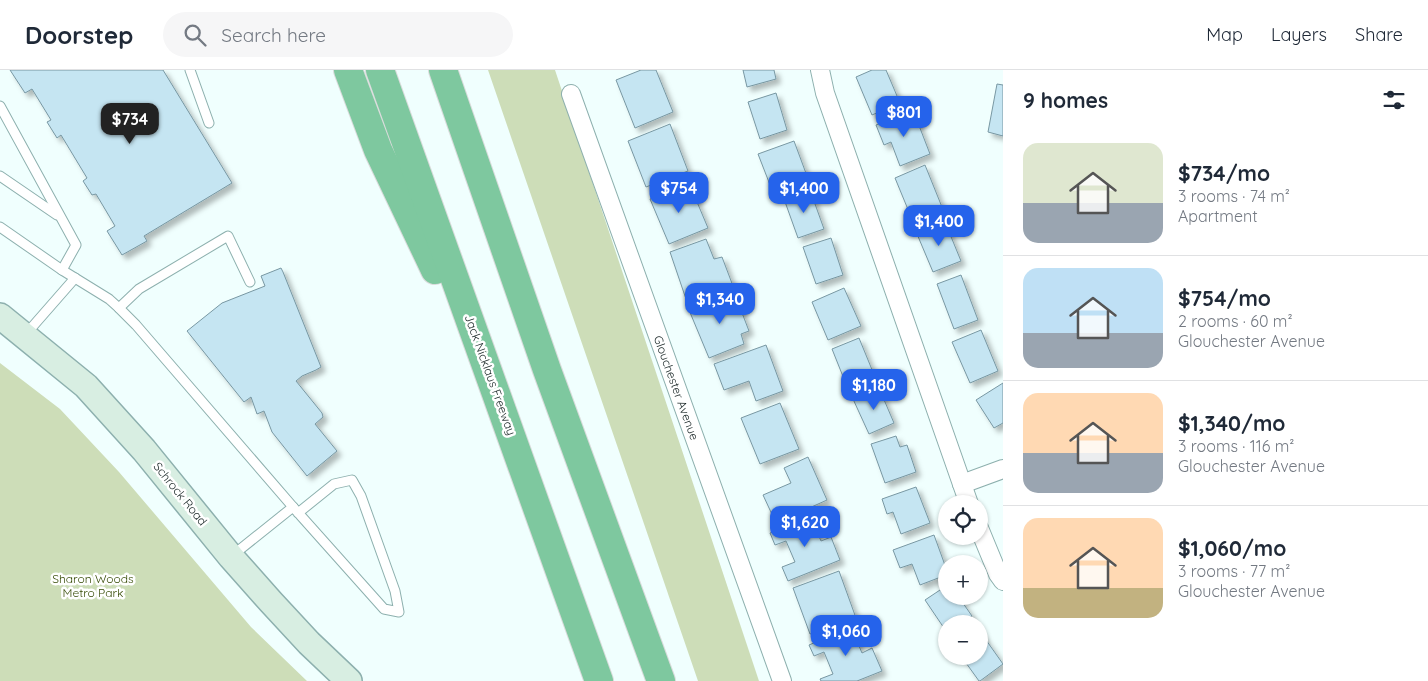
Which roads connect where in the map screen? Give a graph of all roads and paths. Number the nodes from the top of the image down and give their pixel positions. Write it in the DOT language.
graph roads {
  1 [pos="190,70"];
  2 [pos="348,70"];
  3 [pos="380,70"];
  4 [pos="444,70"];
  5 [pos="454,70"];
  6 [pos="820,70"];
  7 [pos="571,94"];
  8 [pos="0,106"];
  9 [pos="209,123"];
  10 [pos="0,176"];
  11 [pos="60,217"];
  12 [pos="0,226"];
  13 [pos="508,260"];
  14 [pos="62,270"];
  15 [pos="75,278"];
  16 [pos="250,282"];
  17 [pos="119,308"];
  18 [pos="0,316"];
  19 [pos="24,336"];
  20 [pos="503,414"];
  21 [pos="1003,469"];
  22 [pos="962,484"];
  23 [pos="966,495"];
  24 [pos="296,510"];
  25 [pos="986,545"];
  26 [pos="231,557"];
  27 [pos="1003,581"];
  28 [pos="349,681"];
  29 [pos="600,681"];
  30 [pos="660,681"];
  31 [pos="782,681"];
  1 -- 9 [label="lane"];
  2 -- 20 [label="highway"];
  3 -- 20 [label="highway, Jack Nicklaus Freeway"];
  4 -- 13 [label="highway"];
  5 -- 13 [label="highway"];
  6 -- 22 [label="street"];
  7 -- 31 [label="street, Glouchester Avenue"];
  8 -- 11 [label="lane"];
  10 -- 11 [label="lane"];
  11 -- 14 [label="lane"];
  12 -- 14 [label="lane"];
  13 -- 30 [label="highway"];
  14 -- 15 [label="lane"];
  15 -- 17 [label="lane"];
  15 -- 19 [label="lane"];
  16 -- 17 [label="lane"];
  17 -- 24 [label="lane"];
  18 -- 19 [label="main road, Schrock Road"];
  19 -- 26 [label="main road, Schrock Road"];
  20 -- 29 [label="highway, Jack Nicklaus Freeway"];
  21 -- 22 [label="street"];
  22 -- 23 [label="street"];
  24 -- 24 [label="lane"];
  24 -- 26 [label="lane"];
  25 -- 27 [label="street"];
  26 -- 28 [label="main road, Schrock Road"];
}
